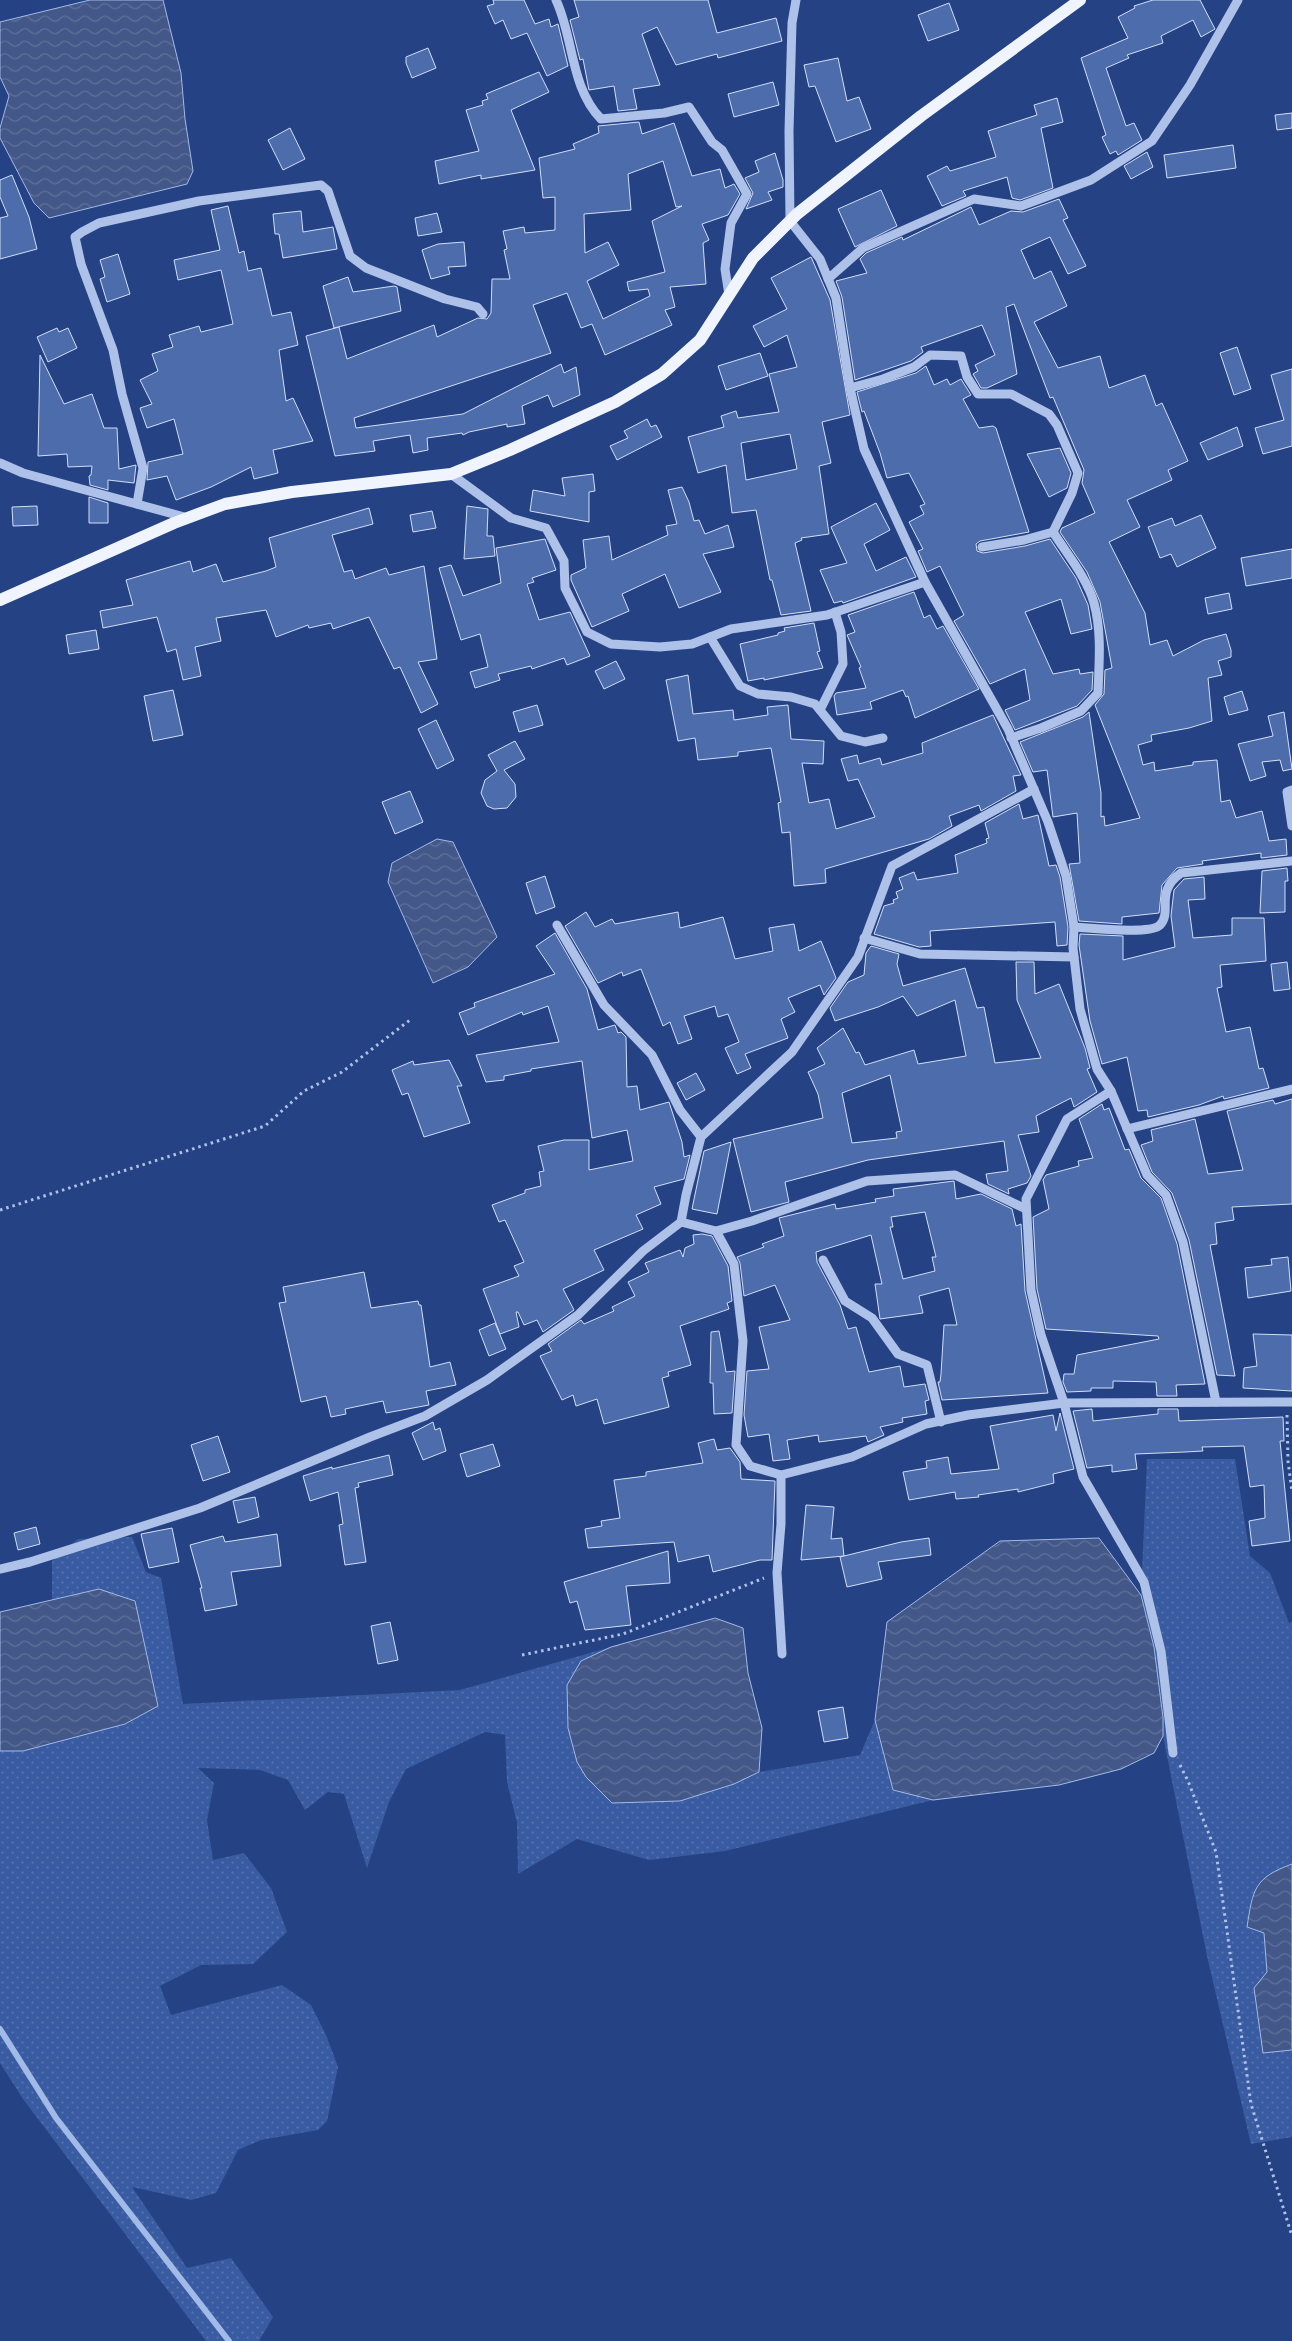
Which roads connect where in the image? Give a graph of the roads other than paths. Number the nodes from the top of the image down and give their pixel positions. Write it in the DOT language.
graph roads {
  1 [pos="556,0"];
  2 [pos="796,0"];
  3 [pos="1080,0"];
  4 [pos="1238,0"];
  5 [pos="790,221"];
  6 [pos="828,279"];
  7 [pos="729,295"];
  8 [pos="483,314"];
  9 [pos="850,388"];
  10 [pos="0,463"];
  11 [pos="451,474"];
  12 [pos="137,504"];
  13 [pos="188,518"];
  14 [pos="1053,532"];
  15 [pos="982,547"];
  16 [pos="926,582"];
  17 [pos="0,600"];
  18 [pos="836,612"];
  19 [pos="710,638"];
  20 [pos="820,710"];
  21 [pos="883,738"];
  22 [pos="1011,738"];
  23 [pos="1034,789"];
  24 [pos="1292,790"];
  25 [pos="1292,826"];
  26 [pos="1292,860"];
  27 [pos="557,925"];
  28 [pos="1074,927"];
  29 [pos="864,938"];
  30 [pos="1074,957"];
  31 [pos="1292,1089"];
  32 [pos="1112,1091"];
  33 [pos="1126,1129"];
  34 [pos="701,1137"];
  35 [pos="1026,1209"];
  36 [pos="681,1222"];
  37 [pos="716,1231"];
  38 [pos="823,1260"];
  39 [pos="1216,1402"];
  40 [pos="1290,1402"];
  41 [pos="1064,1403"];
  42 [pos="941,1422"];
  43 [pos="781,1474"];
  44 [pos="0,1569"];
  45 [pos="782,1654"];
  46 [pos="1173,1753"];
  1 -- 7 [label="street"];
  2 -- 5 [label="street"];
  3 -- 5 [label="main road"];
  4 -- 6 [label="street"];
  5 -- 6 [label="street"];
  5 -- 7 [label="main road"];
  6 -- 9 [label="street"];
  7 -- 11 [label="main road"];
  8 -- 12 [label="street"];
  9 -- 14 [label="street"];
  9 -- 16 [label="street"];
  10 -- 12 [label="street"];
  11 -- 13 [label="main road"];
  11 -- 19 [label="street"];
  12 -- 13 [label="street"];
  13 -- 17 [label="main road"];
  14 -- 15 [label="street"];
  14 -- 22 [label="street"];
  16 -- 18 [label="street"];
  16 -- 22 [label="street"];
  18 -- 19 [label="street"];
  18 -- 20 [label="street"];
  19 -- 20 [label="street"];
  20 -- 21 [label="street"];
  22 -- 23 [label="street"];
  23 -- 28 [label="street"];
  23 -- 29 [label="street"];
  24 -- 25 [label="street"];
  26 -- 28 [label="street"];
  27 -- 34 [label="street"];
  28 -- 30 [label="street"];
  29 -- 30 [label="street"];
  29 -- 34 [label="street"];
  30 -- 32 [label="street"];
  31 -- 33 [label="street"];
  32 -- 33 [label="street"];
  32 -- 35 [label="street"];
  33 -- 39 [label="street"];
  34 -- 36 [label="street"];
  35 -- 37 [label="street"];
  35 -- 41 [label="street"];
  36 -- 37 [label="street"];
  36 -- 44 [label="street"];
  37 -- 43 [label="street"];
  38 -- 42 [label="street"];
  39 -- 40 [label="street"];
  39 -- 41 [label="street"];
  41 -- 42 [label="street"];
  41 -- 46 [label="street"];
  42 -- 43 [label="street"];
  43 -- 45 [label="street"];
}
